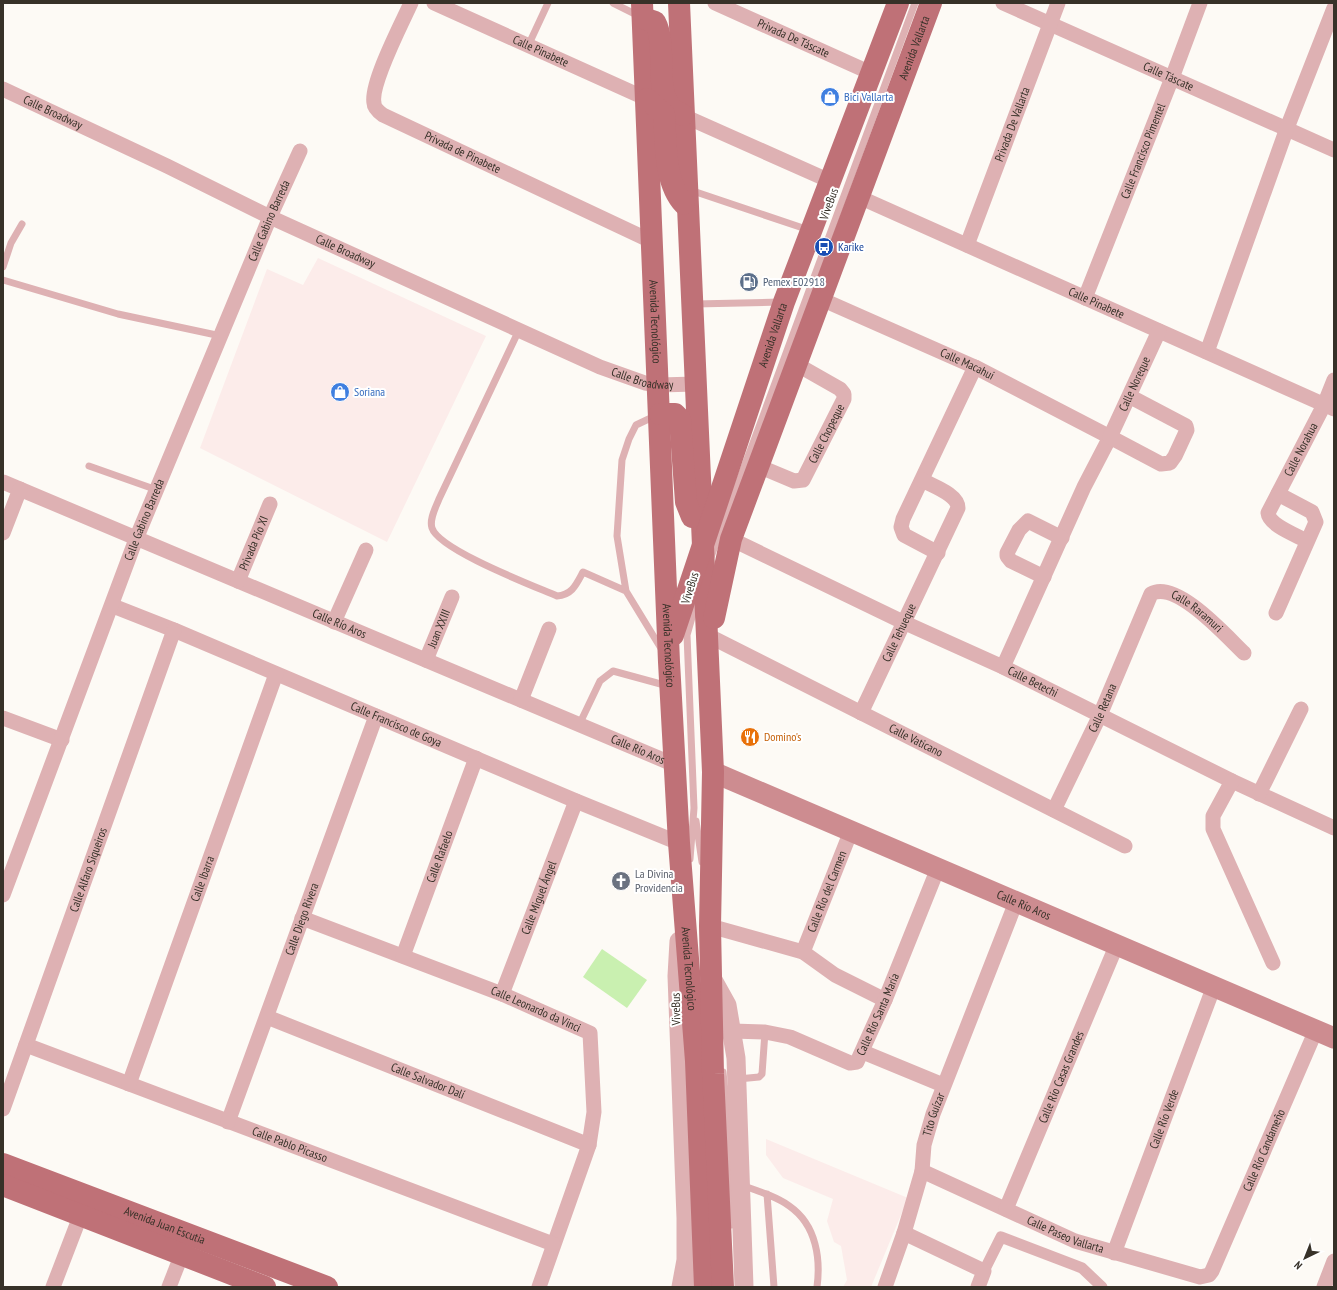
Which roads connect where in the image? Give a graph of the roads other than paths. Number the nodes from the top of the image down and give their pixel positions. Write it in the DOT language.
graph roads {
  1 [pos="411,3"];
  2 [pos="434,3"];
  3 [pos="548,3"];
  4 [pos="613,3"];
  5 [pos="679,3"];
  6 [pos="715,3"];
  7 [pos="898,3"];
  8 [pos="915,3"];
  9 [pos="931,3"];
  10 [pos="1003,3"];
  11 [pos="1058,3"];
  12 [pos="1200,3"];
  13 [pos="1334,8"];
  14 [pos="642,10"];
  15 [pos="1050,24"];
  16 [pos="528,46"];
  17 [pos="871,72"];
  18 [pos="1172,78"];
  19 [pos="3,90"];
  20 [pos="647,100"];
  21 [pos="684,116"];
  22 [pos="1287,128"];
  23 [pos="1334,150"];
  24 [pos="300,151"];
  25 [pos="830,181"];
  26 [pos="859,197"];
  27 [pos="687,199"];
  28 [pos="270,217"];
  29 [pos="22,224"];
  30 [pos="811,231"];
  31 [pos="653,242"];
  32 [pos="967,245"];
  33 [pos="3,267"];
  34 [pos="3,280"];
  35 [pos="1085,298"];
  36 [pos="821,299"];
  37 [pos="784,302"];
  38 [pos="692,304"];
  39 [pos="519,330"];
  40 [pos="1159,330"];
  41 [pos="221,336"];
  42 [pos="1207,352"];
  43 [pos="796,364"];
  44 [pos="975,367"];
  45 [pos="1334,380"];
  46 [pos="696,384"];
  47 [pos="659,385"];
  48 [pos="1129,396"];
  49 [pos="1329,407"];
  50 [pos="660,414"];
  51 [pos="1110,436"];
  52 [pos="89,466"];
  53 [pos="758,466"];
  54 [pos="922,480"];
  55 [pos="3,482"];
  56 [pos="20,489"];
  57 [pos="157,490"];
  58 [pos="1278,494"];
  59 [pos="270,504"];
  60 [pos="3,533"];
  61 [pos="702,535"];
  62 [pos="1062,538"];
  63 [pos="136,539"];
  64 [pos="731,539"];
  65 [pos="1307,541"];
  66 [pos="366,550"];
  67 [pos="938,553"];
  68 [pos="704,577"];
  69 [pos="1044,577"];
  70 [pos="238,581"];
  71 [pos="626,591"];
  72 [pos="452,597"];
  73 [pos="1146,604"];
  74 [pos="113,606"];
  75 [pos="1276,613"];
  76 [pos="334,622"];
  77 [pos="904,622"];
  78 [pos="549,629"];
  79 [pos="174,630"];
  80 [pos="707,635"];
  81 [pos="1244,653"];
  82 [pos="668,656"];
  83 [pos="426,660"];
  84 [pos="1003,667"];
  85 [pos="276,674"];
  86 [pos="670,687"];
  87 [pos="521,700"];
  88 [pos="1301,709"];
  89 [pos="861,713"];
  90 [pos="1100,715"];
  91 [pos="376,716"];
  92 [pos="3,718"];
  93 [pos="580,725"];
  94 [pos="62,740"];
  95 [pos="476,758"];
  96 [pos="675,765"];
  97 [pos="713,772"];
  98 [pos="1232,781"];
  99 [pos="1259,794"];
  100 [pos="576,801"];
  101 [pos="694,808"];
  102 [pos="1054,810"];
  103 [pos="1334,828"];
  104 [pos="851,831"];
  105 [pos="679,843"];
  106 [pos="1125,846"];
  107 [pos="938,868"];
  108 [pos="3,895"];
  109 [pos="1016,902"];
  110 [pos="685,916"];
  111 [pos="302,918"];
  112 [pos="710,926"];
  113 [pos="1117,944"];
  114 [pos="803,952"];
  115 [pos="403,956"];
  116 [pos="1273,963"];
  117 [pos="713,981"];
  118 [pos="1214,986"];
  119 [pos="502,994"];
  120 [pos="885,1000"];
  121 [pos="267,1017"];
  122 [pos="765,1032"];
  123 [pos="726,1034"];
  124 [pos="1325,1034"];
  125 [pos="26,1045"];
  126 [pos="863,1052"];
  127 [pos="718,1067"];
  128 [pos="736,1079"];
  129 [pos="129,1084"];
  130 [pos="944,1085"];
  131 [pos="3,1109"];
  132 [pos="228,1122"];
  133 [pos="589,1145"];
  134 [pos="3,1164"];
  135 [pos="922,1171"];
  136 [pos="739,1184"];
  137 [pos="3,1185"];
  138 [pos="767,1194"];
  139 [pos="1006,1209"];
  140 [pos="81,1214"];
  141 [pos="733,1232"];
  142 [pos="904,1234"];
  143 [pos="553,1244"];
  144 [pos="186,1245"];
  145 [pos="1114,1253"];
  146 [pos="1334,1261"];
  147 [pos="1212,1270"];
  148 [pos="984,1272"];
  149 [pos="239,1282"];
  150 [pos="53,1287"];
  151 [pos="170,1287"];
  152 [pos="265,1287"];
  153 [pos="327,1287"];
  154 [pos="539,1287"];
  155 [pos="681,1287"];
  156 [pos="691,1287"];
  157 [pos="705,1287"];
  158 [pos="722,1287"];
  159 [pos="744,1287"];
  160 [pos="774,1287"];
  161 [pos="817,1287"];
  162 [pos="885,1287"];
  163 [pos="978,1287"];
  164 [pos="1102,1287"];
  165 [pos="1324,1287"];
  1 -- 31 [label="street, Privada de Pinabete"];
  2 -- 16 [label="street, Calle Pinabete"];
  3 -- 16 [label="lane"];
  4 -- 14 [label="lane"];
  5 -- 21 [label="main road, Avenida Tecnológico"];
  6 -- 17 [label="street, Privada De Táscate"];
  7 -- 17 [label="main road, Avenida Vallarta"];
  8 -- 68 [label="lane, ViveBus"];
  9 -- 26 [label="main road, Avenida Vallarta"];
  10 -- 15 [label="street, Calle Táscate"];
  11 -- 15 [label="street, Privada De Vallarta"];
  12 -- 18 [label="street, Calle Francisco Pimentel"];
  13 -- 22 [label="street"];
  14 -- 20 [label="main road, Avenida Tecnológico"];
  14 -- 21 [label="main road"];
  15 -- 18 [label="street, Calle Táscate"];
  15 -- 32 [label="street, Privada De Vallarta"];
  16 -- 20 [label="street, Calle Pinabete"];
  17 -- 25 [label="main road, Avenida Vallarta"];
  18 -- 22 [label="street, Calle Táscate"];
  18 -- 35 [label="street, Calle Francisco Pimentel"];
  19 -- 28 [label="street, Calle Broadway"];
  20 -- 27 [label="main road"];
  20 -- 31 [label="main road, Avenida Tecnológico"];
  21 -- 25 [label="street"];
  21 -- 27 [label="main road, Avenida Tecnológico"];
  22 -- 23 [label="street, Calle Táscate"];
  22 -- 42 [label="street"];
  24 -- 28 [label="street, Calle Gabino Barreda"];
  25 -- 30 [label="main road, Avenida Vallarta"];
  26 -- 32 [label="street, Calle Pinabete"];
  26 -- 36 [label="main road, Avenida Vallarta"];
  27 -- 30 [label="lane"];
  27 -- 38 [label="main road, Avenida Tecnológico"];
  28 -- 39 [label="street, Calle Broadway"];
  28 -- 41 [label="street, Calle Gabino Barreda"];
  29 -- 33 [label="lane"];
  30 -- 37 [label="main road, Avenida Vallarta"];
  31 -- 47 [label="main road, Avenida Tecnológico"];
  32 -- 35 [label="street, Calle Pinabete"];
  34 -- 41 [label="lane"];
  35 -- 40 [label="street, Calle Pinabete"];
  36 -- 43 [label="main road, Avenida Vallarta"];
  36 -- 44 [label="street, Calle Macahui"];
  37 -- 38 [label="lane"];
  37 -- 61 [label="main road, Avenida Vallarta"];
  38 -- 46 [label="main road, Avenida Tecnológico"];
  39 -- 47 [label="street, Calle Broadway"];
  39 -- 71 [label="lane"];
  40 -- 42 [label="street, Calle Pinabete"];
  40 -- 48 [label="street, Calle Noreque"];
  41 -- 57 [label="street, Calle Gabino Barreda"];
  42 -- 49 [label="street, Calle Pinabete"];
  43 -- 53 [label="main road, Avenida Vallarta"];
  43 -- 53 [label="street, Calle Chopeque"];
  44 -- 51 [label="street, Calle Macahui"];
  44 -- 54 [label="street"];
  45 -- 49 [label="street, Calle Norahua"];
  46 -- 47 [label="street, Calle Broadway"];
  46 -- 61 [label="main road, Avenida Tecnológico"];
  47 -- 50 [label="main road, Avenida Tecnológico"];
  48 -- 51 [label="street, Calle Noreque"];
  48 -- 51 [label="street"];
  49 -- 58 [label="street, Calle Norahua"];
  50 -- 61 [label="main road"];
  50 -- 71 [label="lane"];
  50 -- 82 [label="main road, Avenida Tecnológico"];
  51 -- 62 [label="street, Calle Noreque"];
  52 -- 57 [label="lane"];
  53 -- 64 [label="main road, Avenida Vallarta"];
  54 -- 67 [label="street, Calle Tehueque"];
  54 -- 67 [label="street"];
  55 -- 56 [label="street, Calle Río Aros"];
  56 -- 60 [label="street"];
  56 -- 63 [label="street, Calle Río Aros"];
  57 -- 63 [label="street, Calle Gabino Barreda"];
  58 -- 65 [label="street"];
  58 -- 65 [label="street, Calle Norahua"];
  59 -- 70 [label="street, Privada Pío XI"];
  61 -- 68 [label="main road, Avenida Tecnológico"];
  61 -- 82 [label="main road, Avenida Vallarta"];
  62 -- 69 [label="street, Calle Noreque"];
  62 -- 69 [label="street"];
  63 -- 70 [label="street, Calle Río Aros"];
  63 -- 74 [label="street, Calle Gabino Barreda"];
  64 -- 77 [label="street, Calle Betechi"];
  64 -- 80 [label="main road, Avenida Vallarta"];
  65 -- 75 [label="street"];
  66 -- 76 [label="street"];
  67 -- 77 [label="street, Calle Tehueque"];
  68 -- 80 [label="main road, Avenida Tecnológico"];
  68 -- 101 [label="lane, ViveBus"];
  69 -- 84 [label="street, Calle Noreque"];
  70 -- 76 [label="street, Calle Río Aros"];
  71 -- 82 [label="lane"];
  72 -- 83 [label="street, Juan XXIII"];
  73 -- 81 [label="street, Calle Raramuri"];
  73 -- 90 [label="street, Calle Retana"];
  74 -- 79 [label="street, Calle Francisco de Goya"];
  74 -- 94 [label="street, Calle Gabino Barreda"];
  76 -- 83 [label="street, Calle Río Aros"];
  77 -- 84 [label="street, Calle Betechi"];
  77 -- 89 [label="street, Calle Tehueque"];
  78 -- 87 [label="street"];
  79 -- 85 [label="street, Calle Francisco de Goya"];
  79 -- 125 [label="street, Calle Alfaro Siqueiros"];
  80 -- 89 [label="street, Calle Vaticano"];
  80 -- 97 [label="main road, Avenida Tecnológico"];
  82 -- 86 [label="main road, Avenida Tecnológico"];
  83 -- 87 [label="street, Calle Río Aros"];
  84 -- 90 [label="street, Calle Betechi"];
  85 -- 91 [label="street, Calle Francisco de Goya"];
  85 -- 129 [label="street, Calle Ibarra"];
  86 -- 93 [label="lane"];
  86 -- 96 [label="main road, Avenida Tecnológico"];
  87 -- 93 [label="street, Calle Río Aros"];
  88 -- 99 [label="street"];
  89 -- 102 [label="street, Calle Vaticano"];
  90 -- 98 [label="street, Calle Betechi"];
  90 -- 102 [label="street, Calle Retana"];
  91 -- 95 [label="street, Calle Francisco de Goya"];
  91 -- 111 [label="street, Calle Diego Rivera"];
  92 -- 94 [label="street"];
  93 -- 96 [label="street, Calle Río Aros"];
  94 -- 108 [label="street, Calle Gabino Barreda"];
  95 -- 100 [label="street, Calle Francisco de Goya"];
  95 -- 115 [label="street, Calle Rafaelo"];
  96 -- 105 [label="main road, Avenida Tecnológico"];
  97 -- 104 [label="main road, Calle Río Aros"];
  97 -- 112 [label="main road, Avenida Tecnológico"];
  98 -- 99 [label="street, Calle Betechi"];
  98 -- 116 [label="street"];
  99 -- 103 [label="street, Calle Betechi"];
  100 -- 105 [label="street, Calle Francisco de Goya"];
  100 -- 119 [label="street, Calle Miguel Ángel"];
  101 -- 110 [label="lane, ViveBus"];
  101 -- 112 [label="lane"];
  102 -- 106 [label="street, Calle Vaticano"];
  104 -- 107 [label="main road, Calle Río Aros"];
  104 -- 114 [label="street, Calle Río del Carmen"];
  105 -- 110 [label="main road, Avenida Tecnológico"];
  107 -- 109 [label="main road, Calle Río Aros"];
  107 -- 120 [label="street, Calle Río Santa María"];
  109 -- 113 [label="main road, Calle Río Aros"];
  109 -- 130 [label="street, Tito Guízar"];
  110 -- 155 [label="street"];
  110 -- 156 [label="lane, ViveBus"];
  110 -- 157 [label="main road, Avenida Tecnológico"];
  111 -- 115 [label="street, Calle Leonardo da Vinci"];
  111 -- 121 [label="street, Calle Diego Rivera"];
  112 -- 114 [label="street"];
  112 -- 117 [label="main road, Avenida Tecnológico"];
  113 -- 118 [label="main road, Calle Río Aros"];
  113 -- 139 [label="street, Calle Río Casas Grandes"];
  114 -- 120 [label="street"];
  115 -- 119 [label="street, Calle Leonardo da Vinci"];
  117 -- 123 [label="street"];
  117 -- 127 [label="main road, Avenida Tecnológico"];
  118 -- 124 [label="main road, Calle Río Aros"];
  118 -- 145 [label="street, Calle Río Verde"];
  119 -- 133 [label="street, Calle Leonardo da Vinci"];
  120 -- 126 [label="street, Calle Río Santa María"];
  121 -- 132 [label="street, Calle Diego Rivera"];
  121 -- 133 [label="street, Calle Salvador Dalí"];
  122 -- 123 [label="street, Calle Río Santa María"];
  122 -- 126 [label="street, Calle Río Santa María"];
  122 -- 128 [label="lane"];
  123 -- 128 [label="street"];
  124 -- 147 [label="street, Calle Río Candameño"];
  125 -- 129 [label="street, Calle Pablo Picasso"];
  125 -- 131 [label="street, Calle Alfaro Siqueiros"];
  126 -- 130 [label="street"];
  127 -- 141 [label="lane"];
  127 -- 158 [label="main road, Avenida Tecnológico"];
  128 -- 136 [label="street"];
  129 -- 132 [label="street, Calle Pablo Picasso"];
  130 -- 135 [label="street, Tito Guízar"];
  132 -- 143 [label="street, Calle Pablo Picasso"];
  133 -- 143 [label="street, Calle Leonardo da Vinci"];
  134 -- 144 [label="main road, Avenida Juan Escutia"];
  135 -- 139 [label="street, Calle Paseo Vallarta"];
  135 -- 142 [label="street, Tito Guízar"];
  136 -- 138 [label="lane"];
  136 -- 159 [label="street"];
  137 -- 140 [label="main road, Avenida Juan Escutia"];
  138 -- 160 [label="lane"];
  138 -- 161 [label="lane"];
  139 -- 145 [label="street, Calle Paseo Vallarta"];
  140 -- 144 [label="main road, Avenida Juan Escutia"];
  140 -- 150 [label="street"];
  142 -- 148 [label="street"];
  142 -- 162 [label="street, Tito Guízar"];
  143 -- 154 [label="street, Calle Leonardo da Vinci"];
  144 -- 149 [label="main road, Avenida Juan Escutia"];
  144 -- 151 [label="street"];
  144 -- 153 [label="main road, Avenida Juan Escutia"];
  145 -- 147 [label="street, Calle Paseo Vallarta"];
  146 -- 165 [label="street"];
  148 -- 163 [label="street"];
  148 -- 164 [label="street"];
  149 -- 152 [label="main road, Avenida Juan Escutia"];
}
